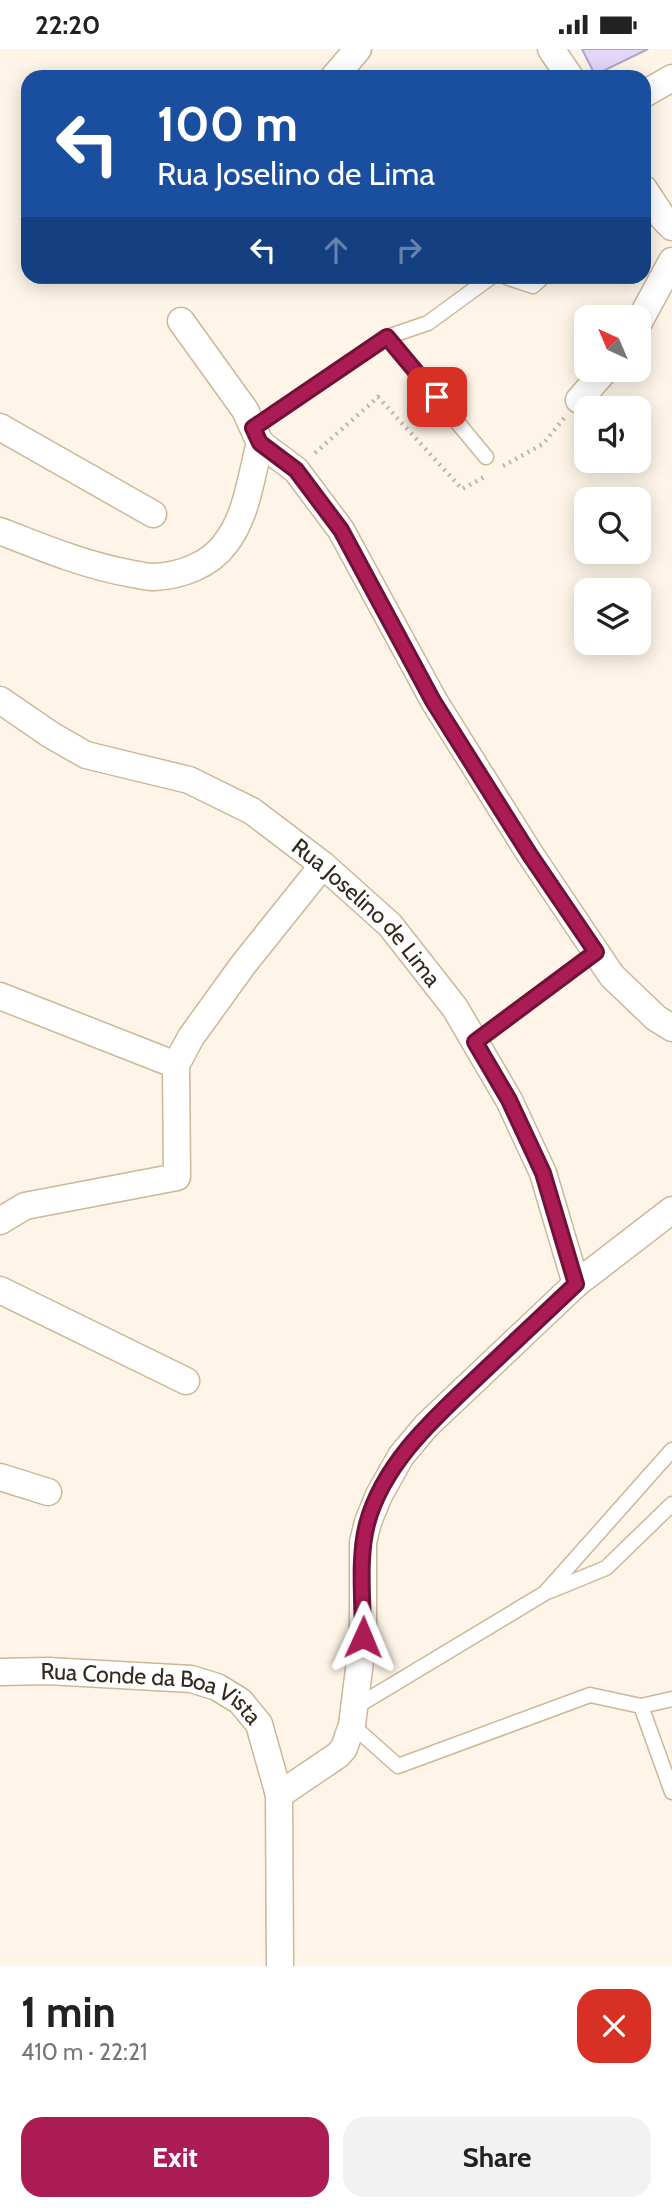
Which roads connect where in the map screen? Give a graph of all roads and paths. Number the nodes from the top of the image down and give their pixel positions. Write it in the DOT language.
graph roads {
  1 [pos="358,49"];
  2 [pos="551,49"];
  3 [pos="340,70"];
  4 [pos="565,70"];
  5 [pos="672,78"];
  6 [pos="651,90"];
  7 [pos="651,197"];
  8 [pos="669,219"];
  9 [pos="672,261"];
  10 [pos="481,284"];
  11 [pos="648,305"];
  12 [pos="181,321"];
  13 [pos="387,337"];
  14 [pos="595,382"];
  15 [pos="582,396"];
  16 [pos="574,406"];
  17 [pos="0,427"];
  18 [pos="257,435"];
  19 [pos="486,457"];
  20 [pos="497,469"];
  21 [pos="296,470"];
  22 [pos="485,476"];
  23 [pos="153,514"];
  24 [pos="0,531"];
  25 [pos="0,700"];
  26 [pos="323,865"];
  27 [pos="596,952"];
  28 [pos="0,996"];
  29 [pos="672,1028"];
  30 [pos="475,1042"];
  31 [pos="176,1065"];
  32 [pos="672,1210"];
  33 [pos="0,1221"];
  34 [pos="576,1284"];
  35 [pos="0,1290"];
  36 [pos="186,1381"];
  37 [pos="672,1450"];
  38 [pos="0,1477"];
  39 [pos="48,1492"];
  40 [pos="672,1504"];
  41 [pos="545,1593"];
  42 [pos="0,1672"];
  43 [pos="672,1699"];
  44 [pos="641,1706"];
  45 [pos="353,1717"];
  46 [pos="672,1792"];
  47 [pos="279,1795"];
  48 [pos="280,1966"];
  1 -- 3 [label="street"];
  2 -- 4 [label="street"];
  5 -- 6 [label="street"];
  7 -- 8 [label="street"];
  9 -- 11 [label="street"];
  10 -- 13 [label="lane"];
  12 -- 18 [label="street"];
  13 -- 18 [label="lane"];
  13 -- 19 [label="lane"];
  14 -- 15 [label="street"];
  16 -- 20 [label="path"];
  17 -- 23 [label="street"];
  18 -- 21 [label="street"];
  18 -- 24 [label="street"];
  21 -- 22 [label="path"];
  21 -- 27 [label="street"];
  25 -- 26 [label="street, Rua Joselino de Lima"];
  26 -- 30 [label="street, Rua Joselino de Lima"];
  26 -- 31 [label="street"];
  27 -- 29 [label="street"];
  27 -- 30 [label="lane"];
  28 -- 31 [label="street"];
  30 -- 34 [label="street, Rua Joselino de Lima"];
  31 -- 33 [label="street"];
  32 -- 34 [label="street"];
  34 -- 45 [label="street"];
  35 -- 36 [label="street"];
  37 -- 41 [label="lane"];
  38 -- 39 [label="street"];
  40 -- 41 [label="lane"];
  41 -- 45 [label="lane"];
  42 -- 47 [label="street, Rua Conde da Boa Vista"];
  43 -- 44 [label="lane"];
  44 -- 45 [label="lane"];
  44 -- 46 [label="lane"];
  45 -- 47 [label="street"];
  47 -- 48 [label="street, Rua Conde da Boa Vista"];
}
